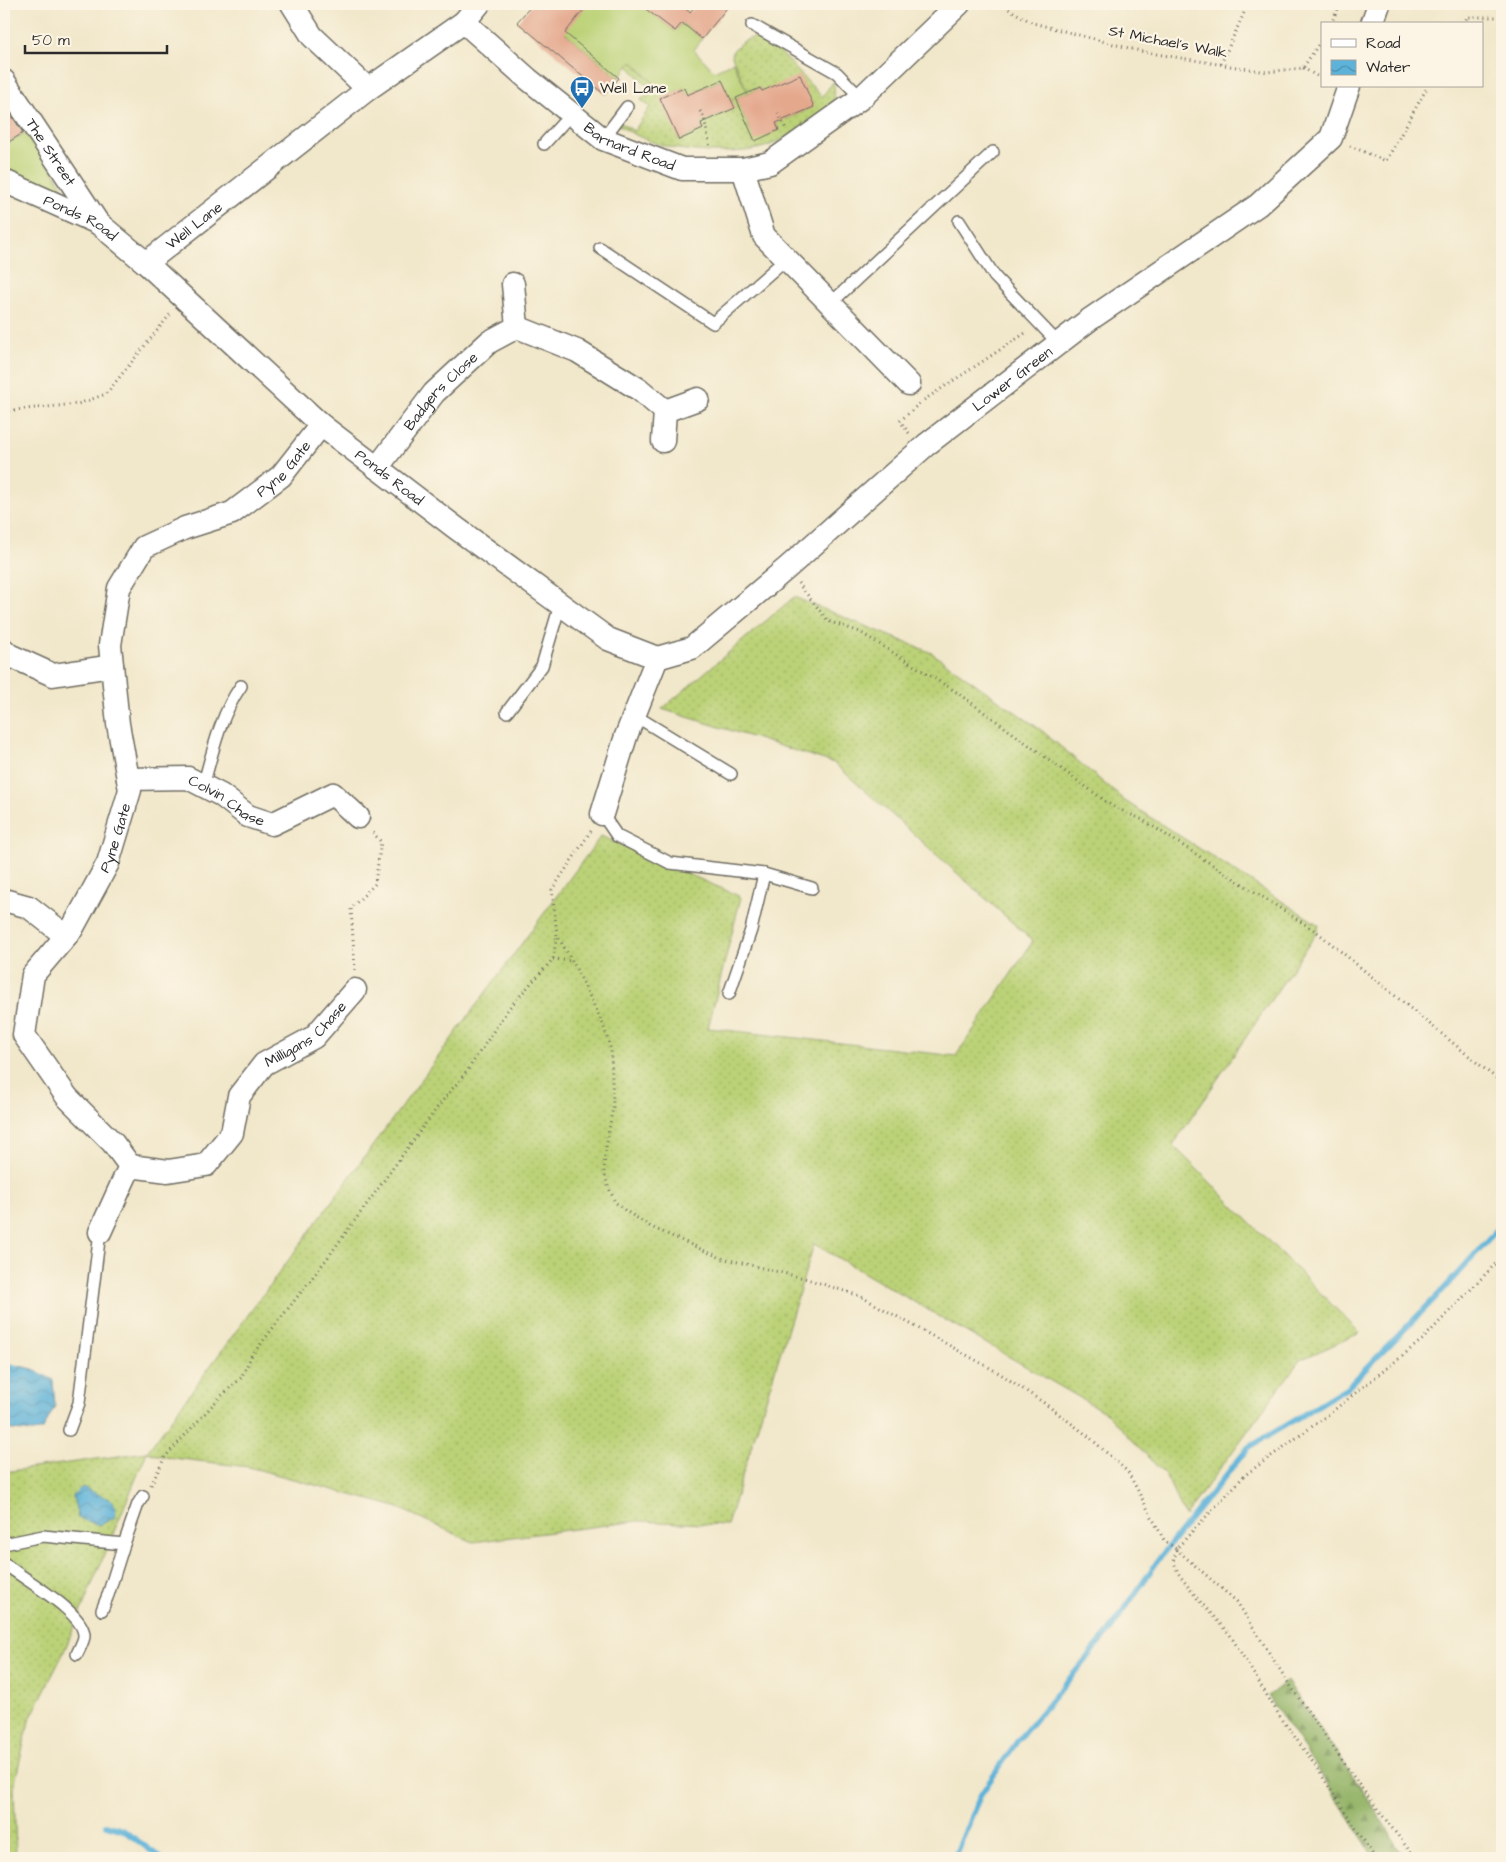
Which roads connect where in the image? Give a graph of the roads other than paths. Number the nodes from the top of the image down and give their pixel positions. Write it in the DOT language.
graph roads {
  1 [pos="292,4"];
  2 [pos="479,4"];
  3 [pos="959,4"];
  4 [pos="1379,4"];
  5 [pos="464,22"];
  6 [pos="1373,22"];
  7 [pos="752,25"];
  8 [pos="4,81"];
  9 [pos="1348,88"];
  10 [pos="368,89"];
  11 [pos="861,98"];
  12 [pos="627,107"];
  13 [pos="571,114"];
  14 [pos="603,139"];
  15 [pos="544,144"];
  16 [pos="993,152"];
  17 [pos="743,169"];
  18 [pos="4,181"];
  19 [pos="960,221"];
  20 [pos="98,224"];
  21 [pos="600,248"];
  22 [pos="786,259"];
  23 [pos="146,264"];
  24 [pos="513,284"];
  25 [pos="830,304"];
  26 [pos="517,327"];
  27 [pos="1058,343"];
  28 [pos="916,392"];
  29 [pos="698,399"];
  30 [pos="665,411"];
  31 [pos="320,425"];
  32 [pos="663,441"];
  33 [pos="377,468"];
  34 [pos="560,605"];
  35 [pos="4,650"];
  36 [pos="657,658"];
  37 [pos="112,666"];
  38 [pos="241,686"];
  39 [pos="507,712"];
  40 [pos="634,715"];
  41 [pos="732,774"];
  42 [pos="128,779"];
  43 [pos="204,786"];
  44 [pos="602,814"];
  45 [pos="358,817"];
  46 [pos="764,874"];
  47 [pos="812,888"];
  48 [pos="4,900"];
  49 [pos="66,936"];
  50 [pos="355,990"];
  51 [pos="729,994"];
  52 [pos="130,1166"];
  53 [pos="100,1232"];
  54 [pos="69,1430"];
  55 [pos="143,1496"];
  56 [pos="4,1544"];
  57 [pos="124,1544"];
  58 [pos="4,1563"];
  59 [pos="102,1610"];
  60 [pos="77,1654"];
  1 -- 10 [label="street"];
  2 -- 5 [label="street, Well Lane"];
  3 -- 11 [label="street, Barnard Road"];
  4 -- 6 [label="street"];
  5 -- 10 [label="street, Well Lane"];
  5 -- 13 [label="street, Barnard Road"];
  7 -- 11 [label="lane"];
  8 -- 20 [label="street, The Street"];
  9 -- 27 [label="street, Lower Green"];
  10 -- 23 [label="street, Well Lane"];
  11 -- 17 [label="street, Barnard Road"];
  12 -- 14 [label="lane"];
  13 -- 14 [label="street, Barnard Road"];
  13 -- 15 [label="lane"];
  14 -- 17 [label="street, Barnard Road"];
  16 -- 25 [label="lane"];
  17 -- 22 [label="street"];
  18 -- 20 [label="street, Ponds Road"];
  19 -- 27 [label="lane"];
  20 -- 23 [label="street, Ponds Road"];
  21 -- 22 [label="lane"];
  22 -- 25 [label="street"];
  23 -- 31 [label="street, Ponds Road"];
  24 -- 26 [label="street"];
  25 -- 28 [label="street"];
  26 -- 30 [label="street"];
  26 -- 33 [label="street, Badgers Close"];
  27 -- 36 [label="street, Lower Green"];
  29 -- 30 [label="street"];
  30 -- 32 [label="street"];
  31 -- 33 [label="street, Ponds Road"];
  31 -- 37 [label="street, Pyne Gate"];
  33 -- 34 [label="street, Ponds Road"];
  34 -- 36 [label="street, Ponds Road"];
  34 -- 39 [label="lane"];
  35 -- 37 [label="street"];
  36 -- 40 [label="street"];
  37 -- 42 [label="street, Pyne Gate"];
  38 -- 43 [label="lane"];
  40 -- 41 [label="lane"];
  40 -- 44 [label="street"];
  42 -- 43 [label="street, Colvin Chase"];
  42 -- 49 [label="street, Pyne Gate"];
  43 -- 45 [label="street, Colvin Chase"];
  44 -- 46 [label="lane"];
  46 -- 47 [label="lane"];
  46 -- 51 [label="lane"];
  48 -- 49 [label="street"];
  49 -- 52 [label="street, Pyne Gate"];
  50 -- 52 [label="street, Milligans Chase"];
  52 -- 53 [label="street"];
  53 -- 54 [label="lane"];
  55 -- 57 [label="lane"];
  56 -- 57 [label="lane"];
  57 -- 59 [label="lane"];
  58 -- 60 [label="lane"];
}
